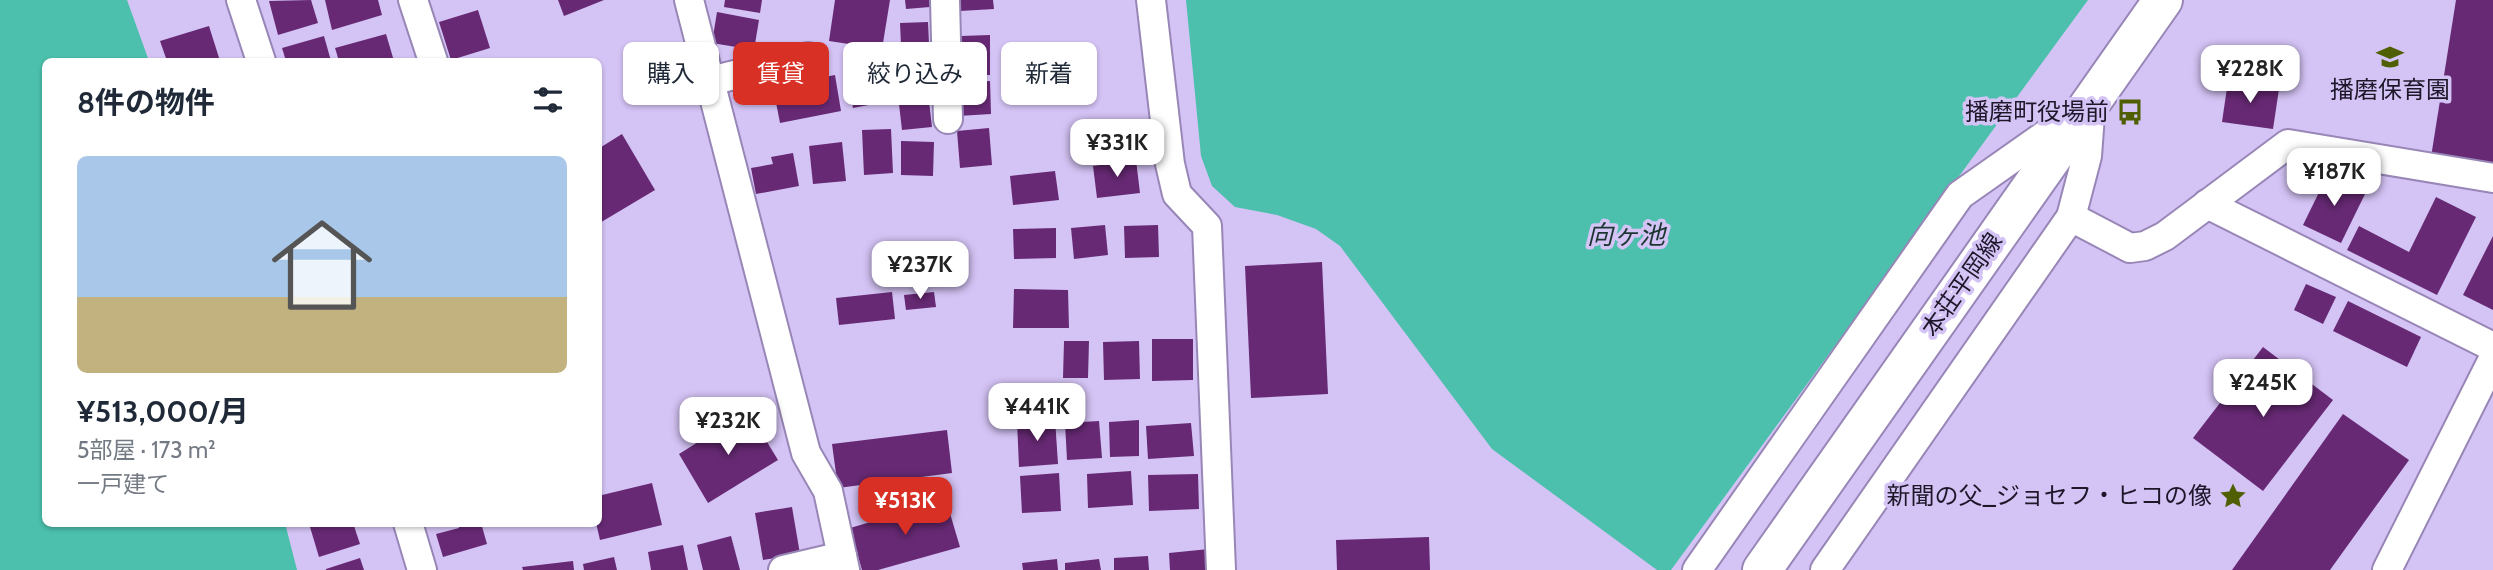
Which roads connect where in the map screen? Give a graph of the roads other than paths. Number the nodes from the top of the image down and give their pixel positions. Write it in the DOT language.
graph roads {
  1 [pos="241,0"];
  2 [pos="413,0"];
  3 [pos="689,0"];
  4 [pos="945,0"];
  5 [pos="1152,0"];
  6 [pos="2163,0"];
  7 [pos="700,42"];
  8 [pos="260,58"];
  9 [pos="432,58"];
  10 [pos="2091,102"];
  11 [pos="716,105"];
  12 [pos="948,119"];
  13 [pos="2493,178"];
  14 [pos="2207,204"];
  15 [pos="2071,217"];
  16 [pos="2493,347"];
  17 [pos="2493,359"];
  18 [pos="409,527"];
  19 [pos="843,563"];
  20 [pos="422,570"];
  21 [pos="783,570"];
  22 [pos="1221,570"];
  23 [pos="1697,570"];
  24 [pos="1762,570"];
  25 [pos="1825,570"];
  26 [pos="2387,570"];
  1 -- 8 [label="street"];
  2 -- 9 [label="street"];
  3 -- 7 [label="street"];
  4 -- 12 [label="street"];
  5 -- 22 [label="street"];
  6 -- 10 [label="main road, 本荘平岡線"];
  10 -- 15 [label="street"];
  10 -- 23 [label="street"];
  10 -- 24 [label="main road, 本荘平岡線"];
  11 -- 19 [label="street"];
  13 -- 14 [label="street"];
  14 -- 15 [label="street"];
  14 -- 16 [label="street"];
  15 -- 25 [label="street"];
  17 -- 26 [label="street"];
  18 -- 20 [label="street"];
  19 -- 21 [label="street"];
}
